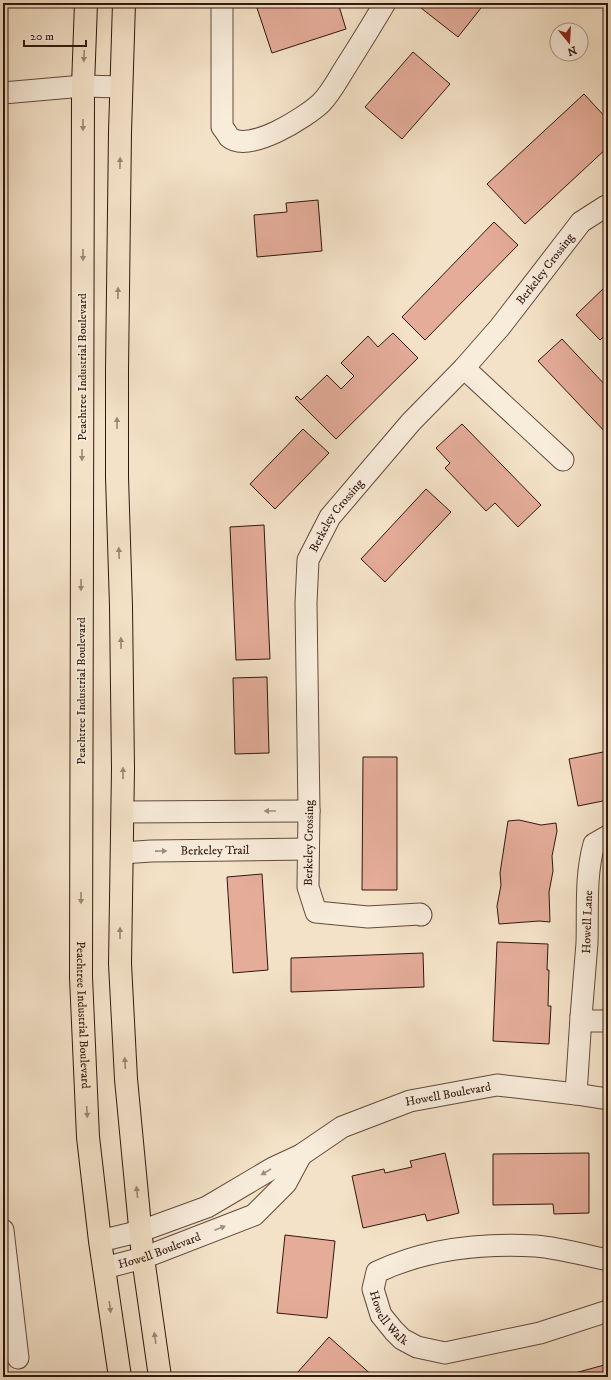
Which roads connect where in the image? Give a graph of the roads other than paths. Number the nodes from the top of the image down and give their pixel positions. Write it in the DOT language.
graph roads {
  1 [pos="86,3"];
  2 [pos="124,3"];
  3 [pos="222,3"];
  4 [pos="385,3"];
  5 [pos="83,86"];
  6 [pos="121,87"];
  7 [pos="3,93"];
  8 [pos="608,206"];
  9 [pos="464,368"];
  10 [pos="563,460"];
  11 [pos="309,811"];
  12 [pos="123,812"];
  13 [pos="608,836"];
  14 [pos="308,849"];
  15 [pos="122,853"];
  16 [pos="421,915"];
  17 [pos="581,1017"];
  18 [pos="608,1021"];
  19 [pos="576,1094"];
  20 [pos="608,1099"];
  21 [pos="301,1155"];
  22 [pos="3,1230"];
  23 [pos="141,1231"];
  24 [pos="100,1241"];
  25 [pos="143,1258"];
  26 [pos="608,1260"];
  27 [pos="104,1268"];
  28 [pos="608,1310"];
  29 [pos="18,1358"];
  30 [pos="120,1377"];
  31 [pos="160,1377"];
  1 -- 5 [label="highway, Peachtree Industrial Boulevard, one-way"];
  2 -- 6 [label="highway"];
  3 -- 4 [label="street"];
  5 -- 6 [label="street"];
  5 -- 7 [label="street"];
  5 -- 24 [label="highway, Peachtree Industrial Boulevard, one-way"];
  12 -- 6 [label="highway, one-way"];
  8 -- 9 [label="street, Berkeley Crossing"];
  9 -- 10 [label="street"];
  9 -- 11 [label="street, Berkeley Crossing"];
  11 -- 12 [label="street, one-way"];
  11 -- 14 [label="street, Berkeley Crossing"];
  12 -- 15 [label="highway"];
  13 -- 17 [label="street, Howell Lane"];
  15 -- 14 [label="street, Berkeley Trail, one-way"];
  14 -- 16 [label="street, Berkeley Crossing"];
  23 -- 15 [label="highway, one-way"];
  17 -- 18 [label="street"];
  17 -- 19 [label="street, Howell Lane"];
  19 -- 20 [label="street, Howell Boulevard"];
  19 -- 21 [label="street, Howell Boulevard"];
  21 -- 23 [label="street, Howell Boulevard, one-way"];
  25 -- 21 [label="street, Howell Boulevard, one-way"];
  22 -- 29 [label="street"];
  23 -- 24 [label="street, Howell Boulevard"];
  23 -- 25 [label="highway"];
  24 -- 27 [label="highway, Peachtree Industrial Boulevard"];
  25 -- 27 [label="street, Howell Boulevard"];
  31 -- 25 [label="highway, one-way"];
  26 -- 28 [label="street, Howell Walk"];
  27 -- 30 [label="highway, Peachtree Industrial Boulevard, one-way"];
}
